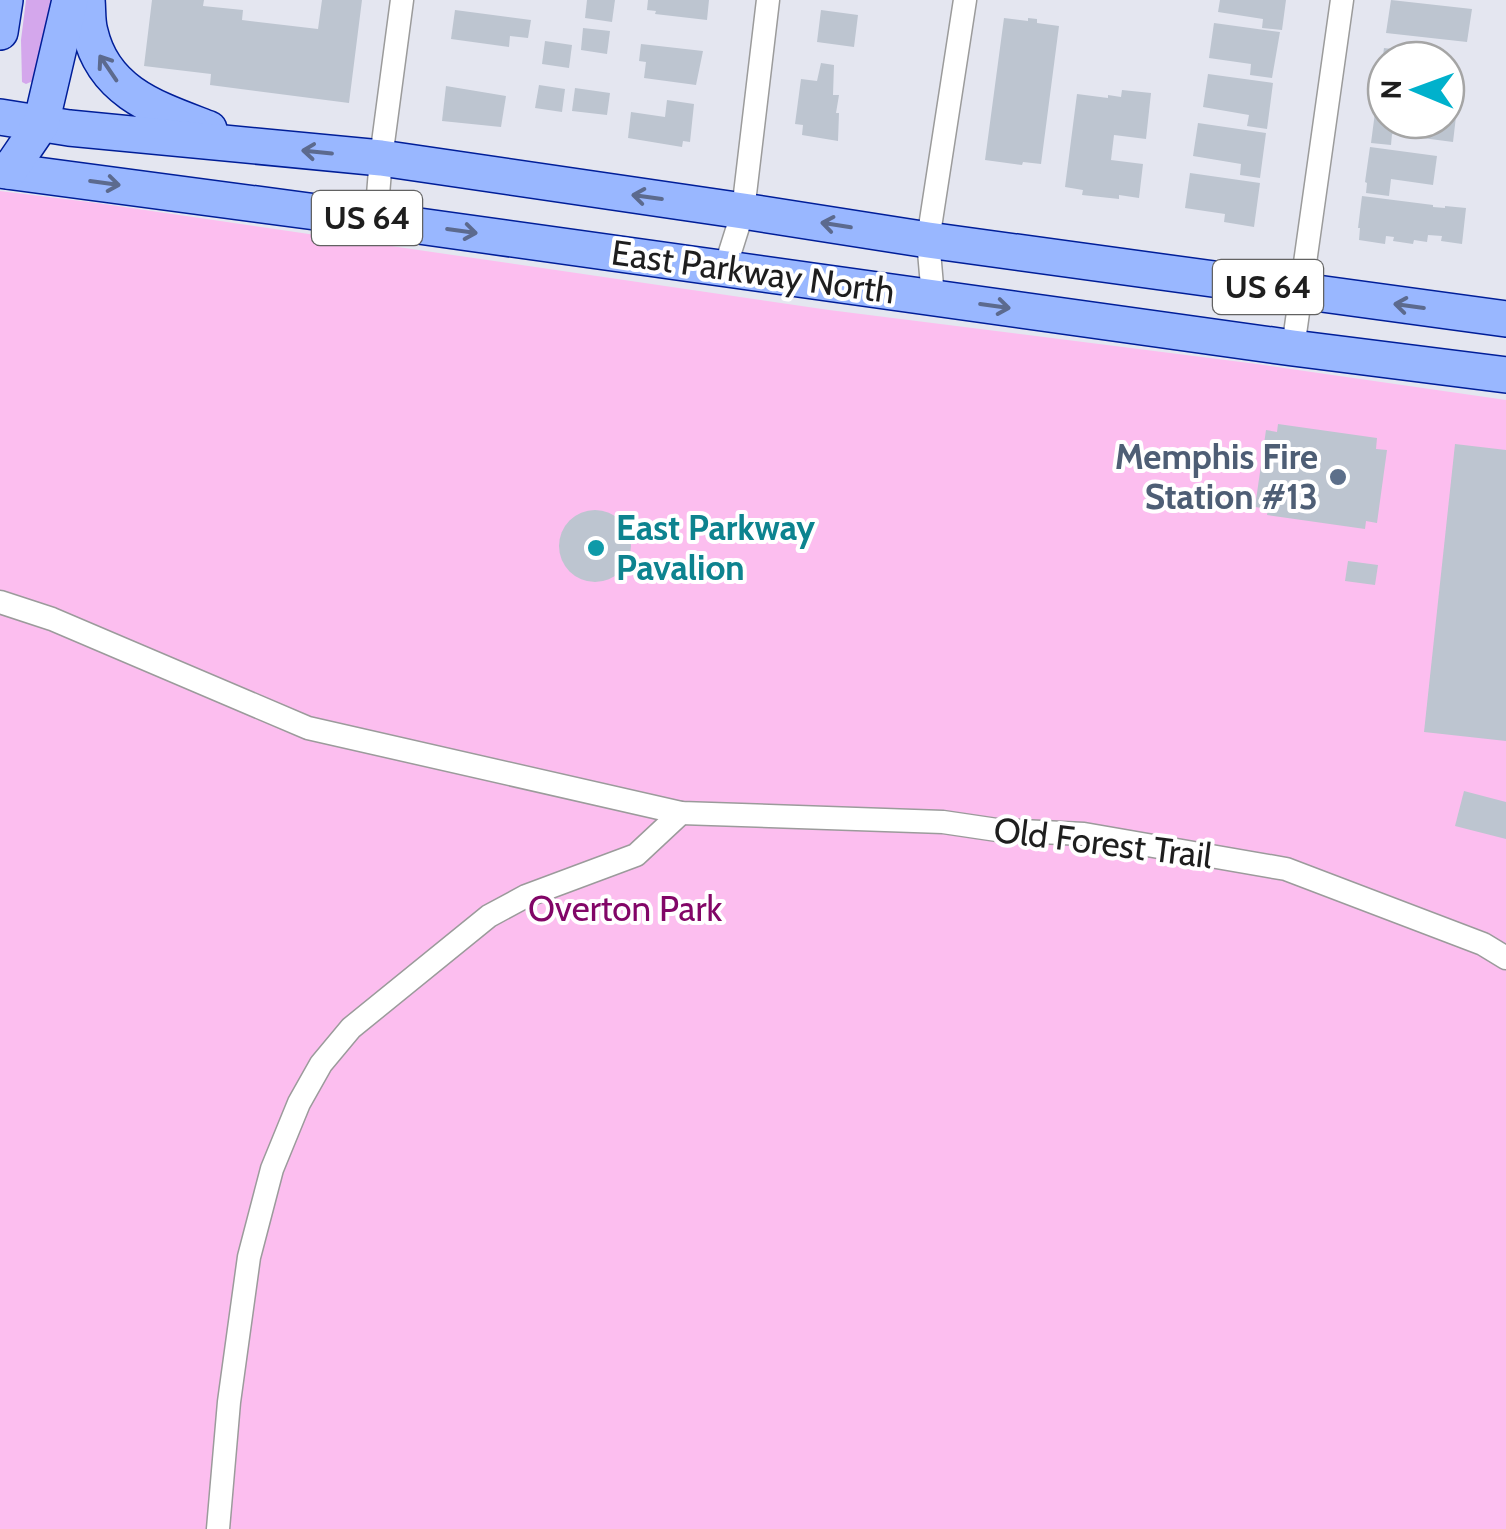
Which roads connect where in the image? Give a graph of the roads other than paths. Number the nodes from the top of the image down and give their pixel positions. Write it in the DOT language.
graph roads {
  1 [pos="5,0"];
  2 [pos="70,0"];
  3 [pos="87,0"];
  4 [pos="402,0"];
  5 [pos="768,0"];
  6 [pos="965,0"];
  7 [pos="1342,0"];
  8 [pos="0,32"];
  9 [pos="0,117"];
  10 [pos="42,124"];
  11 [pos="252,145"];
  12 [pos="381,158"];
  13 [pos="3,162"];
  14 [pos="743,210"];
  15 [pos="376,220"];
  16 [pos="928,240"];
  17 [pos="725,268"];
  18 [pos="1302,291"];
  19 [pos="933,297"];
  20 [pos="1506,319"];
  21 [pos="1293,348"];
  22 [pos="1506,375"];
  23 [pos="0,602"];
  24 [pos="681,813"];
  25 [pos="1506,958"];
  26 [pos="218,1529"];
  1 -- 8 [label="main road"];
  2 -- 10 [label="main road"];
  11 -- 3 [label="main road, one-way"];
  4 -- 12 [label="street"];
  5 -- 14 [label="street"];
  6 -- 16 [label="street"];
  7 -- 18 [label="street"];
  9 -- 10 [label="main road, East Parkway North / US 64"];
  10 -- 11 [label="main road, East Parkway North / US 64"];
  10 -- 13 [label="main road"];
  12 -- 11 [label="main road, East Parkway North / US 64, one-way"];
  14 -- 12 [label="main road, East Parkway North / US 64, one-way"];
  12 -- 15 [label="street"];
  13 -- 15 [label="main road, East Parkway North / US 64, one-way"];
  16 -- 14 [label="main road, East Parkway North / US 64, one-way"];
  14 -- 17 [label="street"];
  15 -- 17 [label="main road, East Parkway North / US 64, one-way"];
  16 -- 18 [label="main road, East Parkway North / US 64"];
  16 -- 19 [label="street"];
  17 -- 19 [label="main road, East Parkway North / US 64"];
  20 -- 18 [label="main road, East Parkway North / US 64, one-way"];
  18 -- 21 [label="street"];
  19 -- 21 [label="main road, East Parkway North / US 64, one-way"];
  21 -- 22 [label="main road, East Parkway North / US 64"];
  23 -- 24 [label="street, Old Forest Trail"];
  24 -- 25 [label="street, Old Forest Trail"];
  24 -- 26 [label="street"];
}
